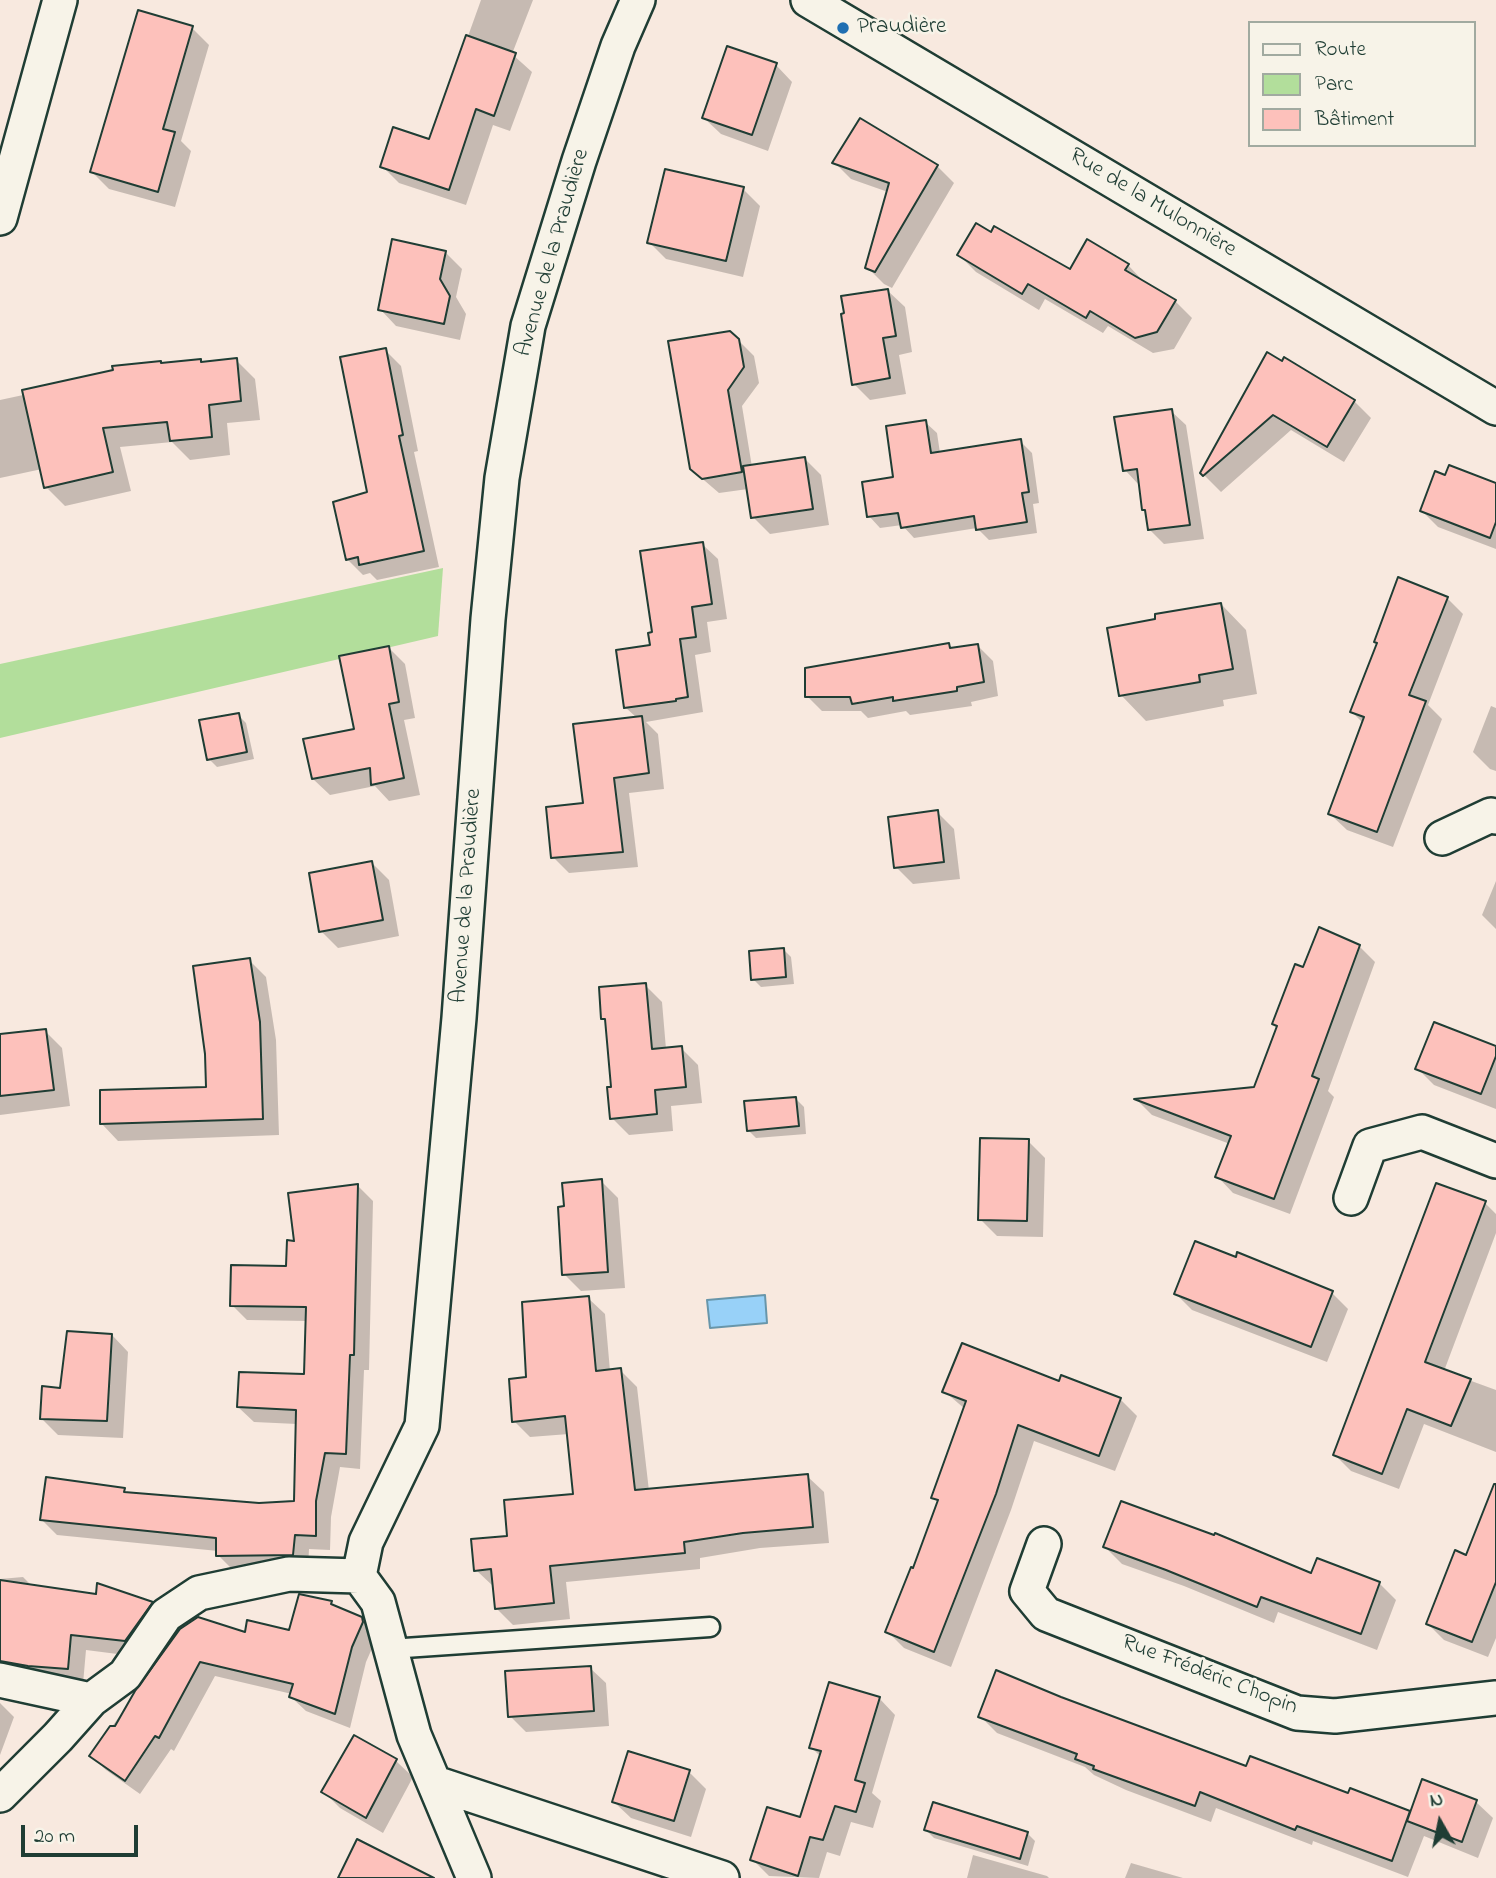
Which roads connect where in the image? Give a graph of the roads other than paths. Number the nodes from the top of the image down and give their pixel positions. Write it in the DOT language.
graph roads {
  1 [pos="60,0"];
  2 [pos="638,0"];
  3 [pos="808,0"];
  4 [pos="0,218"];
  5 [pos="1496,408"];
  6 [pos="1496,817"];
  7 [pos="1442,838"];
  8 [pos="1496,1161"];
  9 [pos="1351,1198"];
  10 [pos="1044,1544"];
  11 [pos="359,1576"];
  12 [pos="710,1627"];
  13 [pos="390,1649"];
  14 [pos="0,1680"];
  15 [pos="1496,1698"];
  16 [pos="92,1700"];
  17 [pos="435,1783"];
  18 [pos="0,1795"];
  19 [pos="474,1878"];
  20 [pos="722,1878"];
  1 -- 4 [label="street"];
  2 -- 11 [label="street, Avenue de la Praudière"];
  3 -- 5 [label="street, Rue de la Mulonnière"];
  6 -- 7 [label="street"];
  8 -- 9 [label="street"];
  10 -- 15 [label="street, Rue Frédéric Chopin"];
  11 -- 13 [label="street"];
  11 -- 16 [label="street"];
  12 -- 13 [label="lane"];
  13 -- 17 [label="street"];
  14 -- 16 [label="street"];
  16 -- 18 [label="street"];
  17 -- 19 [label="street"];
  17 -- 20 [label="street"];
}
